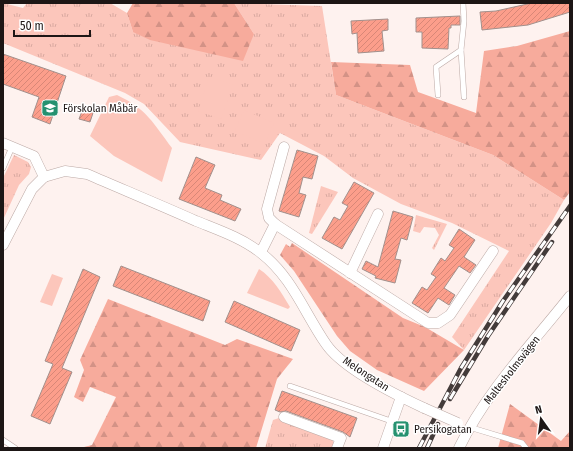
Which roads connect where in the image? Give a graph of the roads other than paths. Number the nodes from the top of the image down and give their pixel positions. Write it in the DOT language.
graph roads {
  1 [pos="463,3"];
  2 [pos="461,50"];
  3 [pos="438,95"];
  4 [pos="464,97"];
  5 [pos="8,145"];
  6 [pos="284,147"];
  7 [pos="3,168"];
  8 [pos="44,176"];
  9 [pos="378,214"];
  10 [pos="275,224"];
  11 [pos="3,245"];
  12 [pos="494,251"];
  13 [pos="261,252"];
  14 [pos="350,273"];
  15 [pos="570,296"];
  16 [pos="290,386"];
  17 [pos="401,397"];
  18 [pos="284,417"];
  19 [pos="391,421"];
  20 [pos="469,428"];
  21 [pos="3,440"];
  22 [pos="15,448"];
  23 [pos="337,448"];
  24 [pos="383,448"];
  25 [pos="459,448"];
  26 [pos="526,448"];
  1 -- 2 [label="lane"];
  2 -- 3 [label="lane"];
  2 -- 4 [label="lane"];
  5 -- 7 [label="lane"];
  5 -- 8 [label="street"];
  6 -- 10 [label="street"];
  8 -- 11 [label="street"];
  8 -- 13 [label="street, Melongatan"];
  9 -- 14 [label="street"];
  10 -- 13 [label="street"];
  10 -- 14 [label="street"];
  12 -- 14 [label="street"];
  13 -- 17 [label="street, Melongatan"];
  15 -- 20 [label="street, Maltesholmsvägen"];
  16 -- 19 [label="lane"];
  17 -- 19 [label="street"];
  17 -- 20 [label="street, Melongatan, bridge"];
  18 -- 23 [label="street"];
  19 -- 24 [label="street"];
  20 -- 25 [label="street, Maltesholmsvägen"];
  20 -- 26 [label="lane"];
  21 -- 22 [label="lane"];
}
